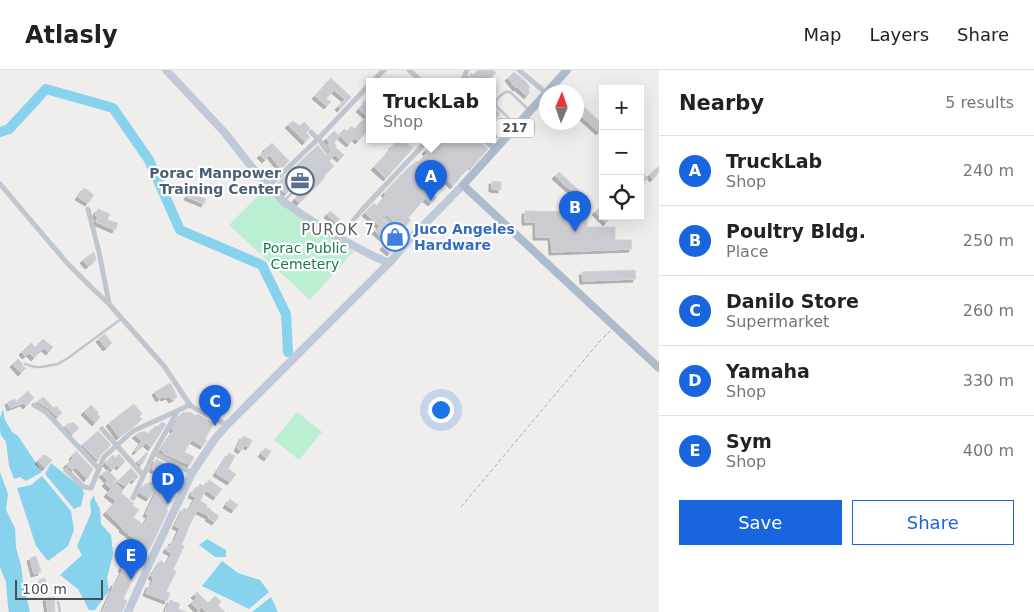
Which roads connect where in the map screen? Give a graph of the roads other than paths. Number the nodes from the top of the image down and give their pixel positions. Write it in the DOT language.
graph roads {
  1 [pos="166,70"];
  2 [pos="519,70"];
  3 [pos="567,70"];
  4 [pos="553,85"];
  5 [pos="539,87"];
  6 [pos="366,88"];
  7 [pos="539,101"];
  8 [pos="530,112"];
  9 [pos="517,126"];
  10 [pos="311,132"];
  11 [pos="318,138"];
  12 [pos="425,143"];
  13 [pos="488,143"];
  14 [pos="496,150"];
  15 [pos="327,151"];
  16 [pos="309,175"];
  17 [pos="0,184"];
  18 [pos="463,185"];
  19 [pos="269,186"];
  20 [pos="284,202"];
  21 [pos="88,209"];
  22 [pos="385,217"];
  23 [pos="339,238"];
  24 [pos="410,239"];
  25 [pos="389,263"];
  26 [pos="109,304"];
  27 [pos="121,318"];
  28 [pos="25,364"];
  29 [pos="659,368"];
  30 [pos="34,405"];
  31 [pos="190,405"];
  32 [pos="177,411"];
  33 [pos="227,425"];
  34 [pos="130,426"];
  35 [pos="102,429"];
  36 [pos="133,431"];
  37 [pos="117,446"];
  38 [pos="154,453"];
  39 [pos="99,469"];
  40 [pos="66,470"];
  41 [pos="192,473"];
  42 [pos="143,475"];
  43 [pos="132,498"];
  44 [pos="58,602"];
  45 [pos="60,612"];
  46 [pos="128,612"];
  1 -- 19 [label="main road"];
  2 -- 5 [label="street"];
  3 -- 4 [label="main road, 217"];
  6 -- 11 [label="street"];
  7 -- 8 [label="main road, 217"];
  8 -- 9 [label="main road, 217"];
  8 -- 9 [label="lane"];
  9 -- 14 [label="main road, 217"];
  10 -- 11 [label="street"];
  11 -- 15 [label="street"];
  11 -- 19 [label="street"];
  12 -- 23 [label="street"];
  13 -- 14 [label="street"];
  14 -- 18 [label="main road, 217"];
  16 -- 20 [label="lane"];
  17 -- 26 [label="street"];
  18 -- 24 [label="main road, 217"];
  18 -- 29 [label="main road"];
  19 -- 20 [label="main road"];
  20 -- 23 [label="main road"];
  21 -- 26 [label="street"];
  22 -- 24 [label="lane"];
  23 -- 25 [label="main road"];
  24 -- 25 [label="main road, 217"];
  25 -- 33 [label="main road, 217"];
  26 -- 27 [label="street"];
  27 -- 28 [label="lane"];
  27 -- 31 [label="street"];
  30 -- 39 [label="street"];
  31 -- 32 [label="street"];
  31 -- 33 [label="street"];
  32 -- 36 [label="street"];
  32 -- 38 [label="street"];
  33 -- 41 [label="main road, 217"];
  34 -- 36 [label="lane"];
  35 -- 37 [label="street"];
  36 -- 37 [label="street"];
  37 -- 39 [label="street"];
  37 -- 42 [label="street"];
  38 -- 41 [label="street"];
  38 -- 42 [label="street"];
  39 -- 40 [label="street"];
  41 -- 46 [label="main road, 217"];
  42 -- 43 [label="street"];
  44 -- 45 [label="lane"];
}
